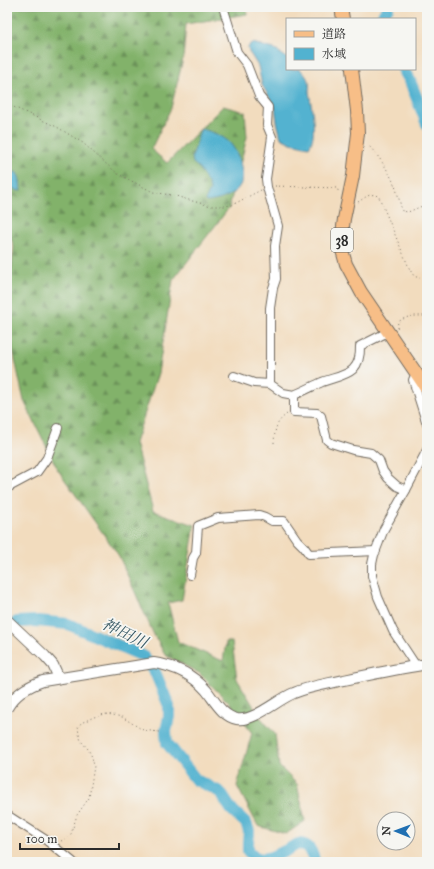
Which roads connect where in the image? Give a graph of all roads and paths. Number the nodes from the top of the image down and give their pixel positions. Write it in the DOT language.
graph roads {
  1 [pos="225,7"];
  2 [pos="341,7"];
  3 [pos="343,18"];
  4 [pos="352,70"];
  5 [pos="7,104"];
  6 [pos="358,133"];
  7 [pos="267,187"];
  8 [pos="340,195"];
  9 [pos="358,202"];
  10 [pos="427,204"];
  11 [pos="427,282"];
  12 [pos="427,316"];
  13 [pos="393,333"];
  14 [pos="416,373"];
  15 [pos="234,376"];
  16 [pos="270,384"];
  17 [pos="427,389"];
  18 [pos="294,395"];
  19 [pos="294,412"];
  20 [pos="427,424"];
  21 [pos="58,428"];
  22 [pos="274,443"];
  23 [pos="427,450"];
  24 [pos="7,488"];
  25 [pos="406,490"];
  26 [pos="376,551"];
  27 [pos="190,575"];
  28 [pos="7,620"];
  29 [pos="427,664"];
  30 [pos="416,666"];
  31 [pos="59,678"];
  32 [pos="8,706"];
  33 [pos="159,732"];
  34 [pos="7,815"];
  35 [pos="52,845"];
  36 [pos="73,862"];
  1 -- 7 [label="street"];
  2 -- 3 [label="main road"];
  4 -- 6 [label="main road, 38"];
  5 -- 7 [label="path"];
  6 -- 10 [label="path"];
  6 -- 13 [label="main road, 38"];
  7 -- 8 [label="path"];
  7 -- 16 [label="street"];
  9 -- 11 [label="path"];
  12 -- 13 [label="path"];
  13 -- 14 [label="main road, 38"];
  13 -- 18 [label="street"];
  14 -- 17 [label="main road, 38"];
  14 -- 20 [label="street"];
  15 -- 16 [label="street"];
  16 -- 18 [label="street"];
  18 -- 19 [label="street"];
  19 -- 22 [label="path"];
  19 -- 25 [label="street"];
  21 -- 24 [label="street"];
  23 -- 25 [label="street"];
  25 -- 26 [label="street"];
  26 -- 27 [label="street"];
  26 -- 30 [label="street"];
  28 -- 31 [label="street"];
  29 -- 30 [label="street"];
  30 -- 31 [label="street"];
  31 -- 32 [label="street"];
  33 -- 35 [label="path"];
  34 -- 35 [label="street"];
  35 -- 36 [label="street"];
}
